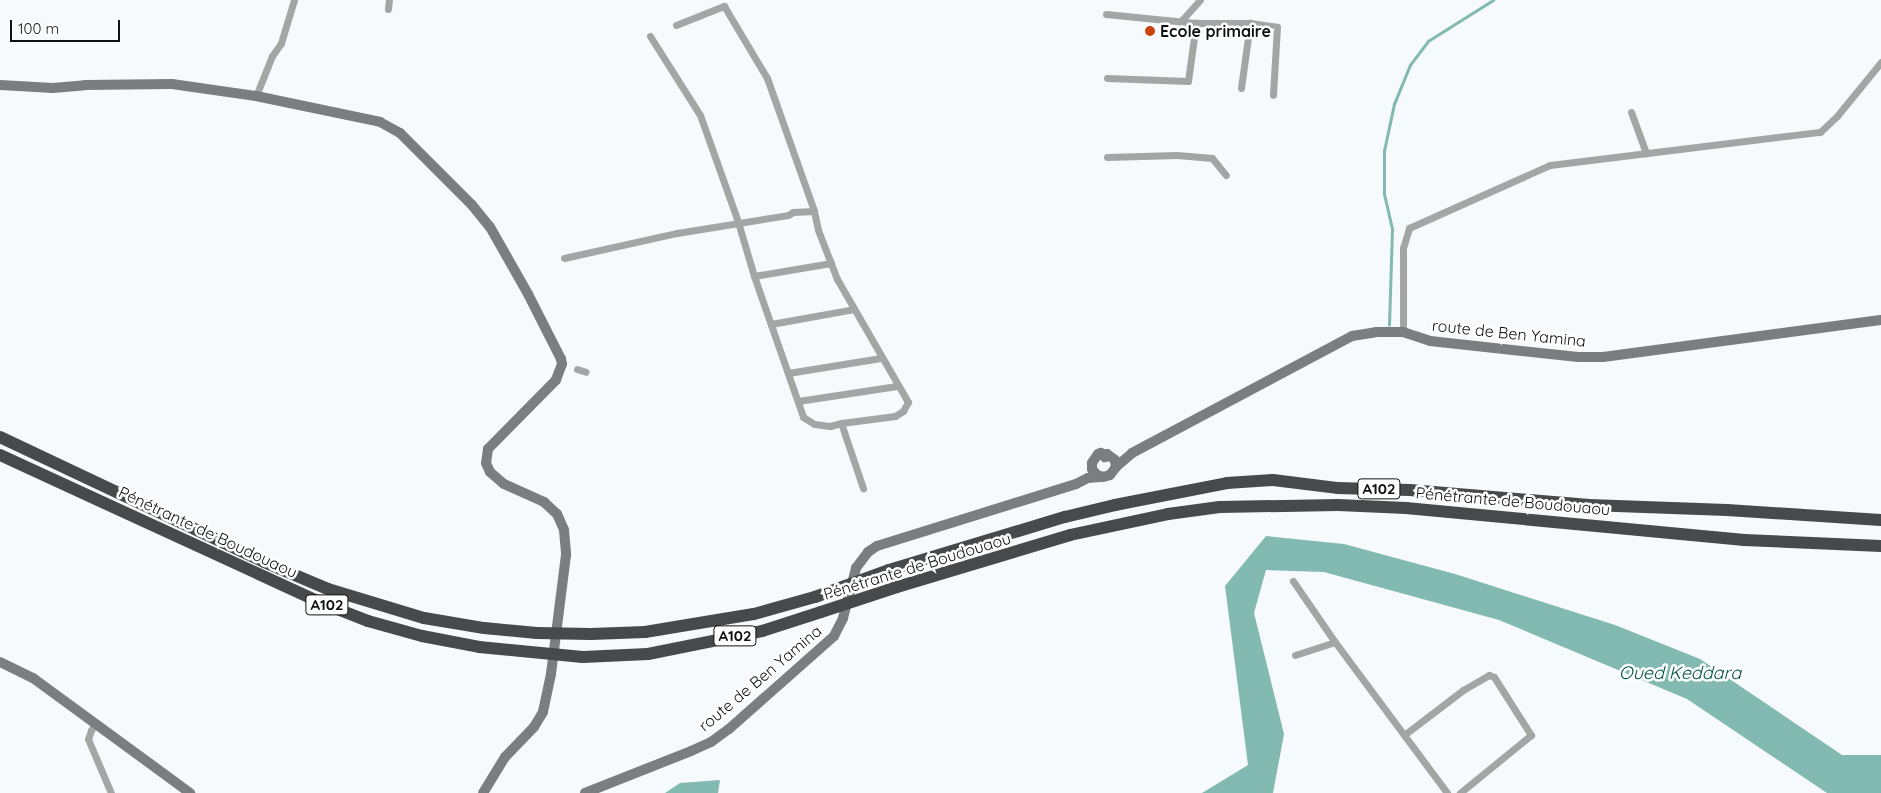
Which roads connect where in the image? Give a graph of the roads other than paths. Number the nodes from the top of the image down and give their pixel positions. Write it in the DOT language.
graph roads {
  1 [pos="294,0"];
  2 [pos="389,0"];
  3 [pos="1200,0"];
  4 [pos="388,9"];
  5 [pos="1106,14"];
  6 [pos="1181,21"];
  7 [pos="1196,23"];
  8 [pos="1250,23"];
  9 [pos="676,25"];
  10 [pos="650,36"];
  11 [pos="1881,62"];
  12 [pos="1107,78"];
  13 [pos="0,84"];
  14 [pos="1241,88"];
  15 [pos="1273,95"];
  16 [pos="256,96"];
  17 [pos="1631,112"];
  18 [pos="1646,154"];
  19 [pos="1107,158"];
  20 [pos="1226,175"];
  21 [pos="814,211"];
  22 [pos="738,222"];
  23 [pos="564,258"];
  24 [pos="831,263"];
  25 [pos="754,276"];
  26 [pos="854,309"];
  27 [pos="1881,320"];
  28 [pos="771,324"];
  29 [pos="1403,332"];
  30 [pos="881,358"];
  31 [pos="577,369"];
  32 [pos="586,372"];
  33 [pos="788,373"];
  34 [pos="897,386"];
  35 [pos="798,401"];
  36 [pos="841,423"];
  37 [pos="0,437"];
  38 [pos="1132,453"];
  39 [pos="0,455"];
  40 [pos="1110,455"];
  41 [pos="1091,466"];
  42 [pos="1116,467"];
  43 [pos="1100,477"];
  44 [pos="1076,484"];
  45 [pos="863,488"];
  46 [pos="1881,520"];
  47 [pos="1881,546"];
  48 [pos="1293,580"];
  49 [pos="1335,642"];
  50 [pos="1295,655"];
  51 [pos="0,662"];
  52 [pos="96,725"];
  53 [pos="1404,735"];
  54 [pos="111,793"];
  55 [pos="190,793"];
  56 [pos="483,793"];
  57 [pos="585,793"];
  58 [pos="1447,793"];
  59 [pos="1460,793"];
  1 -- 16 [label="street"];
  2 -- 4 [label="street"];
  3 -- 6 [label="street"];
  5 -- 6 [label="street"];
  6 -- 7 [label="street"];
  7 -- 8 [label="street"];
  7 -- 12 [label="street"];
  8 -- 14 [label="street"];
  8 -- 15 [label="street"];
  9 -- 21 [label="street"];
  10 -- 22 [label="street"];
  11 -- 18 [label="street"];
  13 -- 16 [label="street"];
  16 -- 56 [label="street"];
  17 -- 18 [label="street"];
  18 -- 29 [label="street"];
  19 -- 20 [label="street"];
  21 -- 22 [label="street"];
  21 -- 24 [label="street"];
  22 -- 23 [label="street"];
  22 -- 25 [label="street"];
  24 -- 25 [label="street"];
  24 -- 26 [label="street"];
  25 -- 28 [label="street"];
  26 -- 28 [label="street"];
  26 -- 30 [label="street"];
  27 -- 29 [label="street, route de Ben Yamina"];
  28 -- 33 [label="street"];
  29 -- 38 [label="street, route de Ben Yamina"];
  30 -- 33 [label="street"];
  30 -- 34 [label="street"];
  31 -- 32 [label="street"];
  33 -- 35 [label="street"];
  34 -- 35 [label="street"];
  34 -- 36 [label="street"];
  35 -- 36 [label="street"];
  36 -- 45 [label="street"];
  37 -- 46 [label="highway, Pénétrante de Boudouaou / A102, bridge"];
  38 -- 40 [label="street, route de Ben Yamina"];
  38 -- 42 [label="street, route de Ben Yamina"];
  39 -- 47 [label="highway, Pénétrante de Boudouaou / A102, bridge"];
  40 -- 41 [label="street"];
  40 -- 42 [label="street"];
  41 -- 43 [label="street"];
  41 -- 44 [label="street"];
  42 -- 43 [label="street"];
  43 -- 44 [label="street, route de Ben Yamina"];
  44 -- 57 [label="street, route de Ben Yamina"];
  48 -- 49 [label="street"];
  49 -- 50 [label="street"];
  49 -- 53 [label="street"];
  51 -- 52 [label="street"];
  52 -- 54 [label="street"];
  52 -- 55 [label="street"];
  53 -- 58 [label="street"];
  53 -- 59 [label="street"];
}
